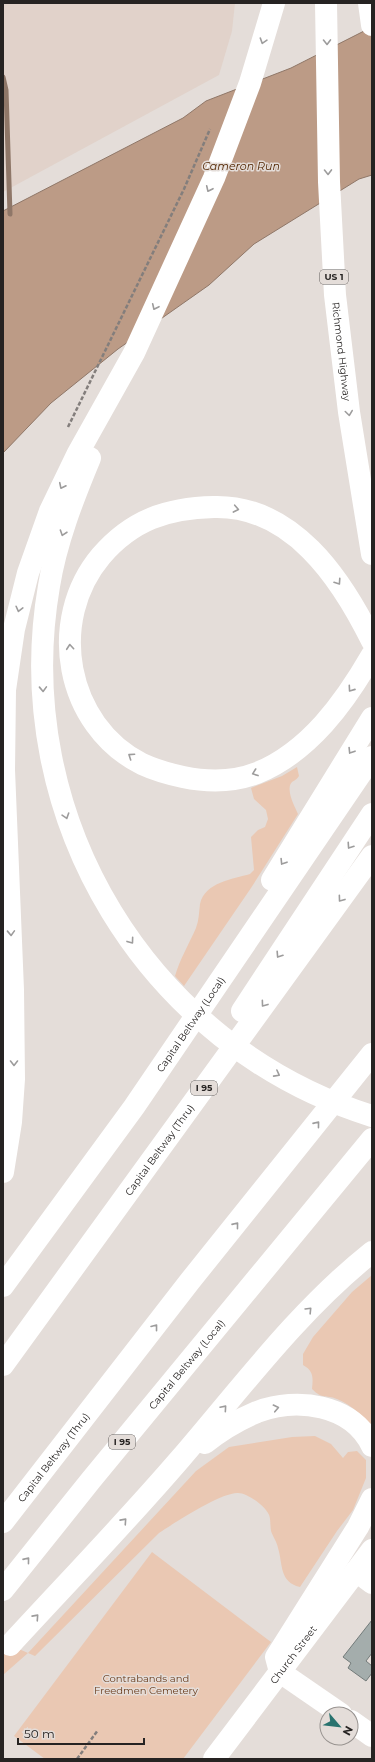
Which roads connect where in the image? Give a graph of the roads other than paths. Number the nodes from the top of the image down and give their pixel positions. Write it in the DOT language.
graph roads {
  1 [pos="274,3"];
  2 [pos="326,3"];
  3 [pos="369,3"];
  4 [pos="372,25"];
  5 [pos="134,353"];
  6 [pos="372,554"];
  7 [pos="372,641"];
  8 [pos="372,655"];
  9 [pos="372,718"];
  10 [pos="372,757"];
  11 [pos="372,814"];
  12 [pos="372,856"];
  13 [pos="244,947"];
  14 [pos="369,1058"];
  15 [pos="372,1116"];
  16 [pos="372,1139"];
  17 [pos="3,1172"];
  18 [pos="372,1252"];
  19 [pos="3,1286"];
  20 [pos="35,1319"];
  21 [pos="3,1365"];
  22 [pos="372,1446"];
  23 [pos="171,1470"];
  24 [pos="372,1499"];
  25 [pos="3,1522"];
  26 [pos="372,1550"];
  27 [pos="364,1577"];
  28 [pos="3,1590"];
  29 [pos="10,1646"];
  30 [pos="280,1672"];
  31 [pos="329,1706"];
  32 [pos="359,1727"];
  33 [pos="372,1736"];
  34 [pos="214,1759"];
  1 -- 5 [label="main road, one-way"];
  2 -- 6 [label="main road, Richmond Highway / US 1, one-way"];
  3 -- 4 [label="main road"];
  5 -- 15 [label="main road, one-way"];
  5 -- 17 [label="main road, one-way"];
  8 -- 7 [label="main road, one-way"];
  9 -- 13 [label="main road, one-way"];
  10 -- 13 [label="main road, Capital Beltway (Local)"];
  11 -- 20 [label="main road, one-way"];
  12 -- 20 [label="main road, Capital Beltway (Thru) / I 95, one-way"];
  13 -- 19 [label="main road, Capital Beltway (Local)"];
  25 -- 14 [label="main road, Capital Beltway (Thru), one-way"];
  28 -- 16 [label="main road, Capital Beltway (Local) / I 95, one-way"];
  23 -- 18 [label="main road, one-way"];
  20 -- 21 [label="main road, Capital Beltway (Thru) / I 95"];
  23 -- 22 [label="main road, one-way"];
  29 -- 23 [label="main road, one-way"];
  24 -- 30 [label="main road"];
  26 -- 27 [label="main road, Church Street"];
  27 -- 30 [label="main road, Church Street"];
  30 -- 31 [label="main road"];
  30 -- 34 [label="main road, Church Street"];
  32 -- 33 [label="main road"];
}
